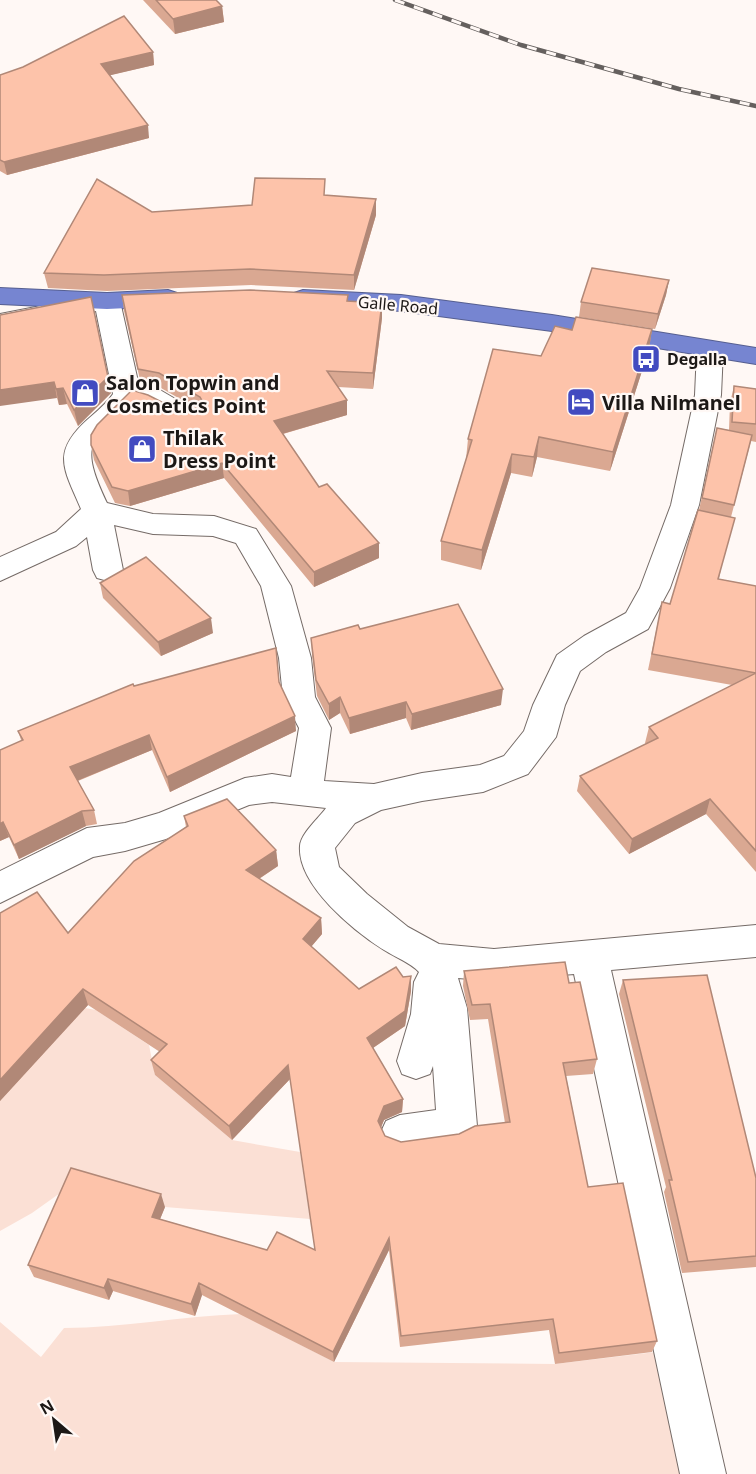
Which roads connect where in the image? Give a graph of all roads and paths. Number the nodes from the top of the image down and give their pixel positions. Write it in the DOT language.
graph roads {
  1 [pos="0,296"];
  2 [pos="195,297"];
  3 [pos="274,297"];
  4 [pos="107,301"];
  5 [pos="0,322"];
  6 [pos="710,350"];
  7 [pos="756,356"];
  8 [pos="127,394"];
  9 [pos="191,420"];
  10 [pos="96,511"];
  11 [pos="0,570"];
  12 [pos="108,570"];
  13 [pos="305,793"];
  14 [pos="374,798"];
  15 [pos="0,888"];
  16 [pos="756,941"];
  17 [pos="589,956"];
  18 [pos="434,960"];
  19 [pos="416,1061"];
  20 [pos="400,1134"];
  21 [pos="703,1474"];
  1 -- 4 [label="highway"];
  2 -- 4 [label="highway"];
  3 -- 6 [label="highway, Galle Road"];
  4 -- 5 [label="street"];
  4 -- 8 [label="street"];
  6 -- 7 [label="highway, Galle Road"];
  6 -- 14 [label="street"];
  8 -- 9 [label="street"];
  8 -- 10 [label="street"];
  10 -- 11 [label="street"];
  10 -- 12 [label="street"];
  10 -- 13 [label="street"];
  13 -- 14 [label="street"];
  13 -- 15 [label="street"];
  14 -- 18 [label="street"];
  16 -- 17 [label="street"];
  17 -- 18 [label="street"];
  17 -- 21 [label="street"];
  18 -- 19 [label="street"];
  18 -- 20 [label="street"];
}
